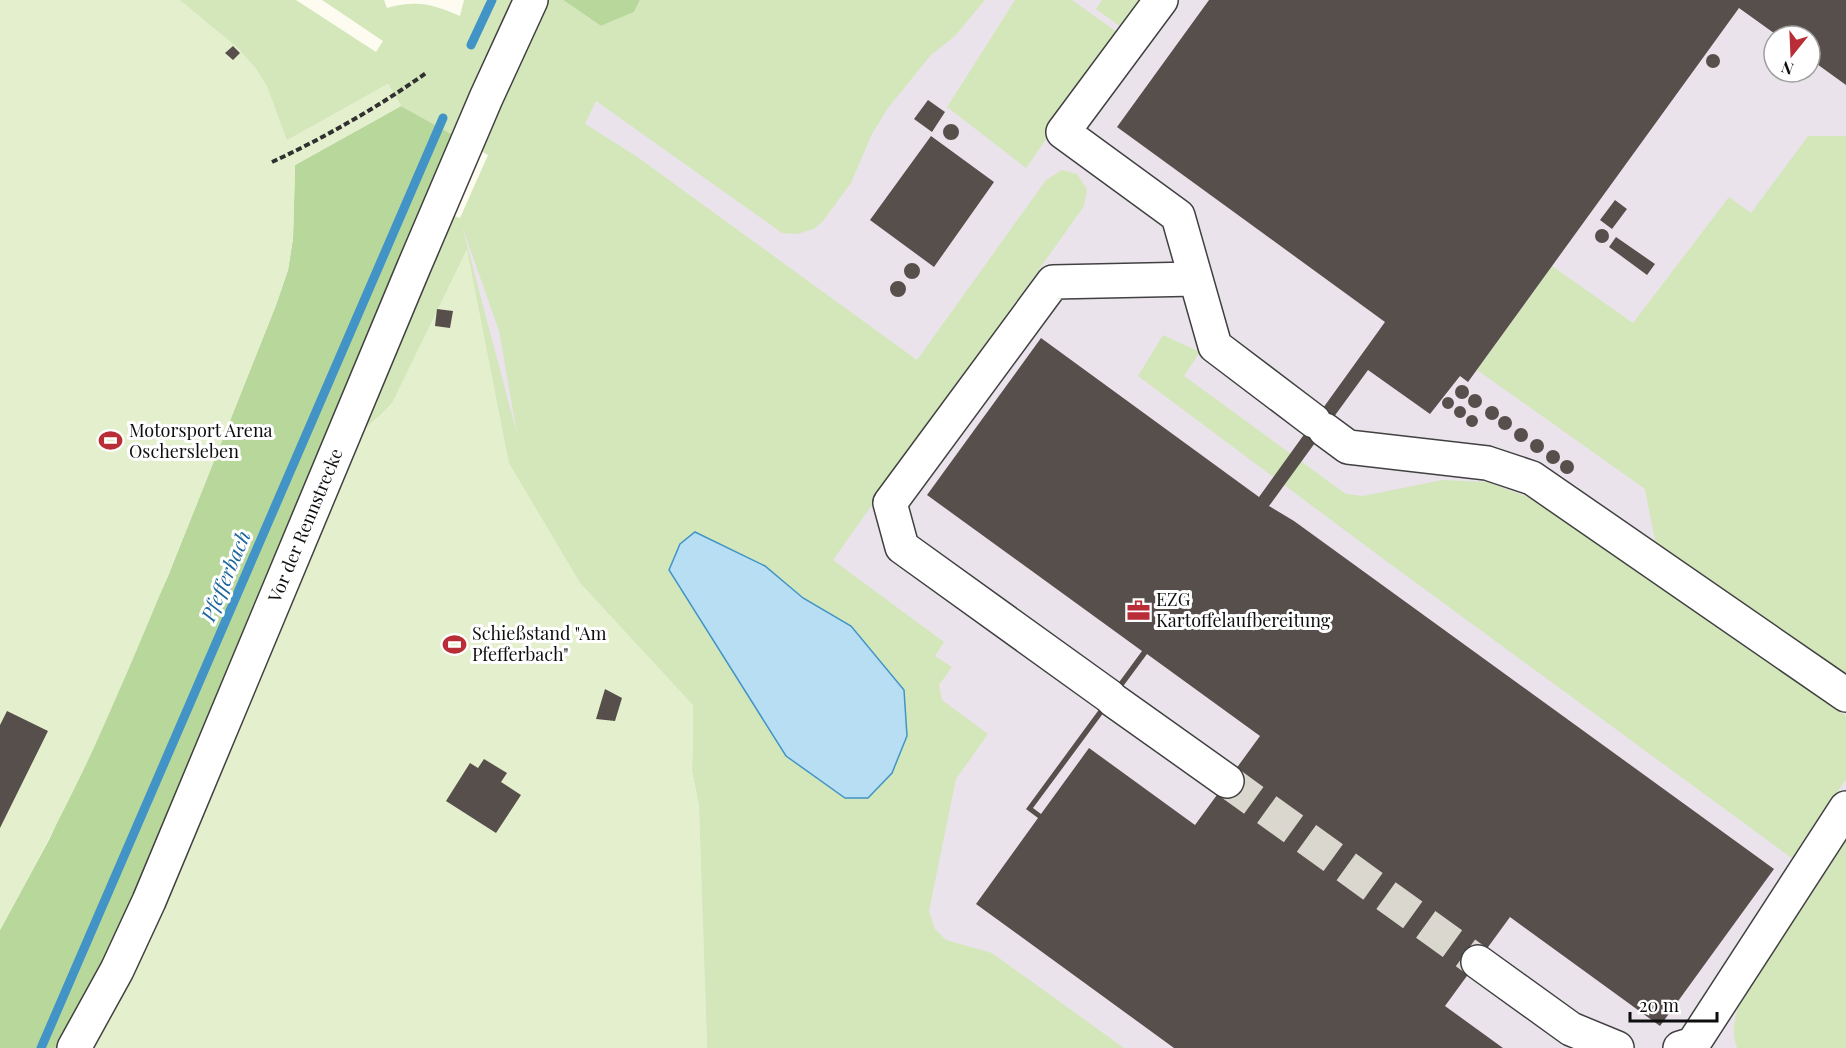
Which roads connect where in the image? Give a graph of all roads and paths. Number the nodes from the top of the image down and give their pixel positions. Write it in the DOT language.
graph roads {
  1 [pos="531,0"];
  2 [pos="1161,0"];
  3 [pos="426,73"];
  4 [pos="272,162"];
  5 [pos="1195,279"];
  6 [pos="1846,695"];
  7 [pos="1227,781"];
  8 [pos="1846,808"];
  9 [pos="1478,962"];
  10 [pos="1690,1047"];
  11 [pos="74,1048"];
  12 [pos="1617,1048"];
  1 -- 11 [label="lane, Vor der Rennstrecke"];
  2 -- 5 [label="lane"];
  3 -- 4 [label="path"];
  5 -- 6 [label="lane"];
  5 -- 7 [label="lane"];
  8 -- 10 [label="lane"];
  9 -- 12 [label="lane"];
}
